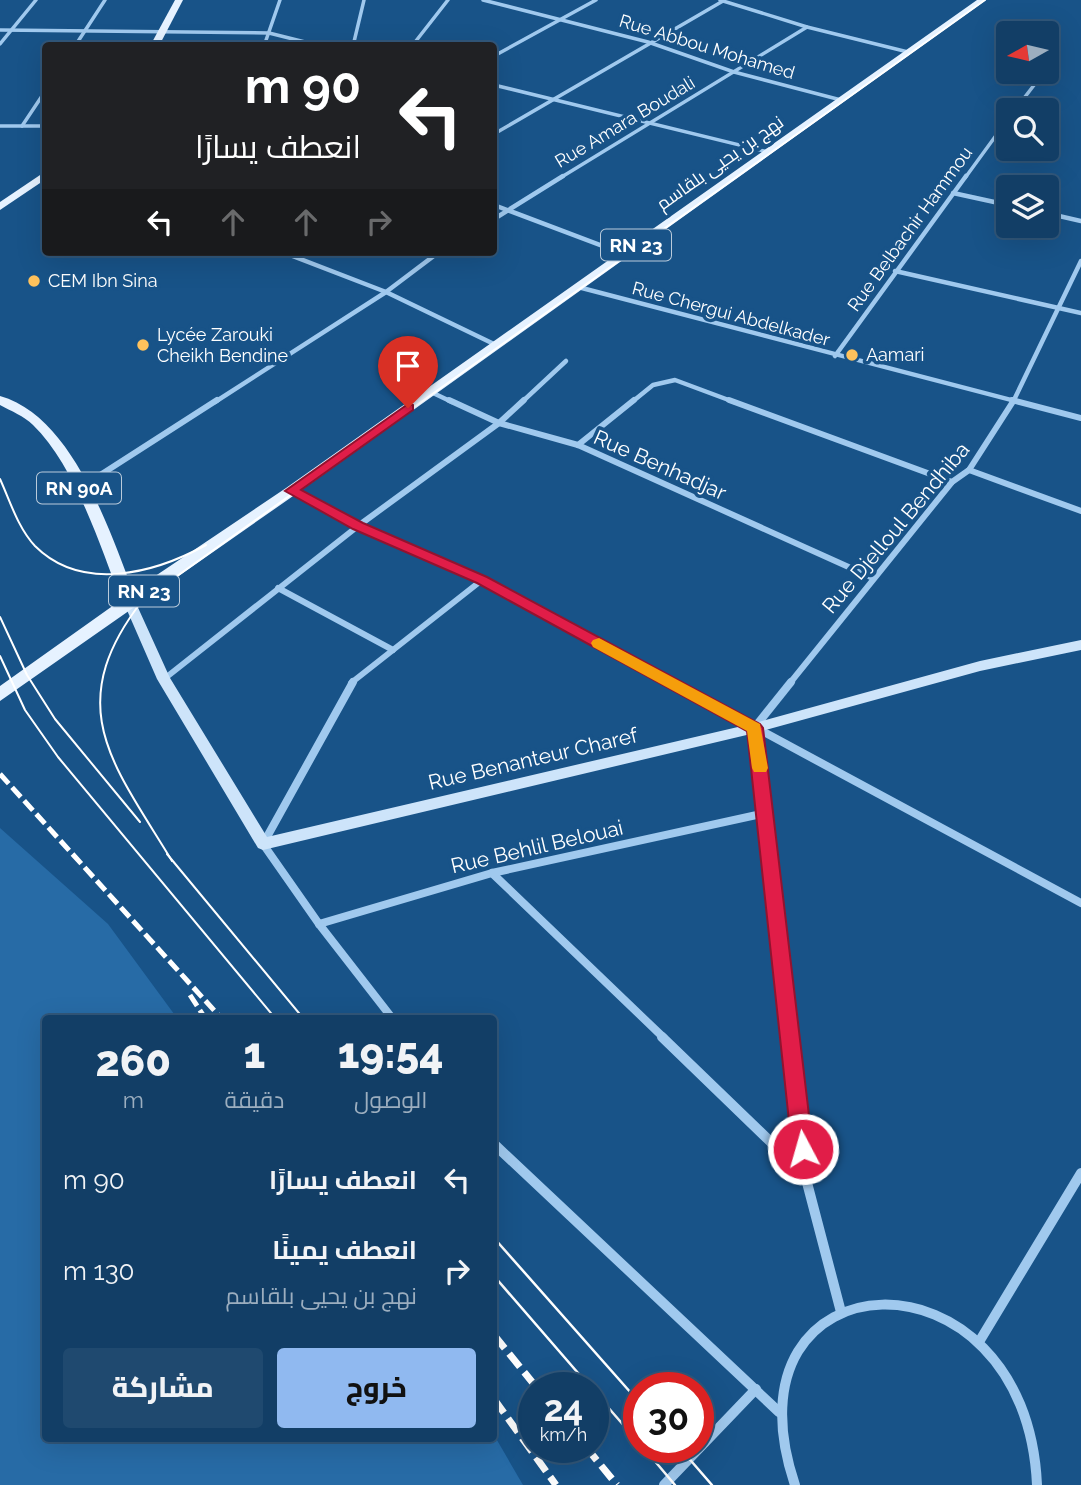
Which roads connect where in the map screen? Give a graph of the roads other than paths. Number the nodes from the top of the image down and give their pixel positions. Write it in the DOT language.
graph roads {
  1 [pos="36,0"];
  2 [pos="106,0"];
  3 [pos="179,0"];
  4 [pos="280,0"];
  5 [pos="364,0"];
  6 [pos="448,0"];
  7 [pos="483,0"];
  8 [pos="596,0"];
  9 [pos="721,0"];
  10 [pos="982,0"];
  11 [pos="557,19"];
  12 [pos="807,27"];
  13 [pos="0,30"];
  14 [pos="10,30"];
  15 [pos="84,32"];
  16 [pos="162,32"];
  17 [pos="269,33"];
  18 [pos="78,42"];
  19 [pos="156,42"];
  20 [pos="266,42"];
  21 [pos="305,42"];
  22 [pos="354,42"];
  23 [pos="415,42"];
  24 [pos="648,43"];
  25 [pos="0,44"];
  26 [pos="908,52"];
  27 [pos="497,54"];
  28 [pos="734,72"];
  29 [pos="1035,84"];
  30 [pos="497,86"];
  31 [pos="42,96"];
  32 [pos="1024,98"];
  33 [pos="555,99"];
  34 [pos="841,100"];
  35 [pos="646,125"];
  36 [pos="0,126"];
  37 [pos="22,126"];
  38 [pos="42,126"];
  39 [pos="497,132"];
  40 [pos="996,136"];
  41 [pos="768,152"];
  42 [pos="42,177"];
  43 [pos="953,193"];
  44 [pos="996,202"];
  45 [pos="497,206"];
  46 [pos="0,208"];
  47 [pos="509,209"];
  48 [pos="1059,216"];
  49 [pos="497,217"];
  50 [pos="1081,221"];
  51 [pos="624,254"];
  52 [pos="292,256"];
  53 [pos="434,256"];
  54 [pos="1081,261"];
  55 [pos="895,271"];
  56 [pos="578,287"];
  57 [pos="386,292"];
  58 [pos="1057,308"];
  59 [pos="1081,313"];
  60 [pos="496,345"];
  61 [pos="835,356"];
  62 [pos="566,361"];
  63 [pos="431,392"];
  64 [pos="0,400"];
  65 [pos="1015,400"];
  66 [pos="1081,418"];
  67 [pos="499,423"];
  68 [pos="578,445"];
  69 [pos="969,470"];
  70 [pos="952,482"];
  71 [pos="79,488"];
  72 [pos="291,491"];
  73 [pos="1081,511"];
  74 [pos="358,526"];
  75 [pos="873,578"];
  76 [pos="482,580"];
  77 [pos="278,587"];
  78 [pos="129,601"];
  79 [pos="1081,645"];
  80 [pos="394,650"];
  81 [pos="163,679"];
  82 [pos="0,695"];
  83 [pos="755,728"];
  84 [pos="765,813"];
  85 [pos="263,844"];
  86 [pos="492,873"];
  87 [pos="1081,903"];
  88 [pos="319,924"];
  89 [pos="390,1015"];
  90 [pos="497,1147"];
  91 [pos="805,1175"];
  92 [pos="1080,1178"];
  93 [pos="841,1311"];
  94 [pos="979,1342"];
  95 [pos="755,1389"];
  96 [pos="779,1412"];
  97 [pos="664,1485"];
  98 [pos="795,1485"];
  99 [pos="1037,1485"];
  1 -- 14 [label="street"];
  2 -- 15 [label="street"];
  3 -- 16 [label="main road"];
  4 -- 17 [label="street"];
  5 -- 22 [label="street"];
  6 -- 23 [label="street"];
  7 -- 11 [label="street, Rue Abbou Mohamed"];
  8 -- 11 [label="street"];
  9 -- 12 [label="street"];
  9 -- 24 [label="street"];
  10 -- 26 [label="main road, نهج بن يحيى بلقاسم / RN 23"];
  11 -- 24 [label="street, Rue Abbou Mohamed"];
  11 -- 27 [label="street"];
  12 -- 26 [label="street"];
  12 -- 28 [label="street, Rue Amara Boudali"];
  13 -- 14 [label="street"];
  14 -- 15 [label="street"];
  14 -- 25 [label="street"];
  15 -- 16 [label="street"];
  15 -- 18 [label="street"];
  16 -- 17 [label="street"];
  16 -- 19 [label="main road"];
  17 -- 20 [label="street"];
  17 -- 21 [label="street"];
  24 -- 28 [label="street, Rue Abbou Mohamed"];
  24 -- 33 [label="street"];
  26 -- 34 [label="main road, نهج بن يحيى بلقاسم / RN 23"];
  28 -- 34 [label="street, Rue Abbou Mohamed"];
  28 -- 35 [label="street, Rue Amara Boudali"];
  29 -- 32 [label="street"];
  30 -- 33 [label="street"];
  31 -- 37 [label="street"];
  33 -- 35 [label="street"];
  33 -- 39 [label="street"];
  34 -- 41 [label="main road, نهج بن يحيى بلقاسم / RN 23"];
  35 -- 41 [label="street"];
  35 -- 47 [label="street, Rue Amara Boudali"];
  36 -- 37 [label="street"];
  37 -- 38 [label="street"];
  40 -- 43 [label="street, Rue Belbachir Hammou"];
  41 -- 51 [label="main road, نهج بن يحيى بلقاسم / RN 23"];
  42 -- 46 [label="main road"];
  43 -- 44 [label="street"];
  43 -- 55 [label="street, Rue Belbachir Hammou"];
  45 -- 47 [label="street"];
  47 -- 49 [label="street, Rue Amara Boudali"];
  47 -- 51 [label="street"];
  48 -- 50 [label="street"];
  51 -- 56 [label="main road, نهج بن يحيى بلقاسم / RN 23"];
  52 -- 57 [label="street"];
  53 -- 57 [label="street"];
  54 -- 58 [label="street, Rue Djelloul Bendhiba"];
  55 -- 58 [label="street"];
  55 -- 61 [label="street, Rue Belbachir Hammou"];
  56 -- 60 [label="main road, نهج بن يحيى بلقاسم / RN 23"];
  56 -- 61 [label="street, Rue Chergui Abdelkader"];
  57 -- 60 [label="street"];
  57 -- 71 [label="street"];
  58 -- 59 [label="street"];
  58 -- 65 [label="street, Rue Djelloul Bendhiba"];
  60 -- 63 [label="main road, نهج بن يحيى بلقاسم / RN 23"];
  61 -- 65 [label="street, Rue Chergui Abdelkader"];
  62 -- 67 [label="street"];
  63 -- 67 [label="street, Rue Benhadjar"];
  63 -- 72 [label="main road, نهج بن يحيى بلقاسم / RN 23"];
  64 -- 71 [label="main road, RN 90A"];
  65 -- 66 [label="street, Rue Chergui Abdelkader"];
  65 -- 69 [label="street, Rue Djelloul Bendhiba"];
  67 -- 68 [label="street, Rue Benhadjar"];
  67 -- 74 [label="street"];
  68 -- 70 [label="street"];
  68 -- 75 [label="street, Rue Benhadjar"];
  69 -- 70 [label="street, Rue Djelloul Bendhiba"];
  69 -- 73 [label="street"];
  70 -- 75 [label="street, Rue Djelloul Bendhiba"];
  71 -- 78 [label="main road, RN 90A"];
  72 -- 74 [label="street"];
  72 -- 78 [label="main road, نهج بن يحيى بلقاسم / RN 23"];
  74 -- 76 [label="street"];
  74 -- 77 [label="street"];
  75 -- 83 [label="street, Rue Djelloul Bendhiba"];
  76 -- 80 [label="street"];
  76 -- 83 [label="street"];
  77 -- 80 [label="street"];
  77 -- 81 [label="street"];
  78 -- 81 [label="main road"];
  78 -- 82 [label="main road, نهج بن يحيى بلقاسم / RN 23"];
  79 -- 83 [label="main road, Rue Benanteur Charef"];
  80 -- 85 [label="street"];
  81 -- 85 [label="main road"];
  83 -- 84 [label="street"];
  83 -- 85 [label="main road, Rue Benanteur Charef"];
  83 -- 87 [label="street"];
  84 -- 86 [label="street, Rue Behlil Belouai"];
  84 -- 91 [label="street"];
  85 -- 88 [label="street"];
  86 -- 88 [label="street, Rue Behlil Belouai"];
  86 -- 91 [label="street"];
  88 -- 89 [label="street"];
  90 -- 95 [label="street"];
  91 -- 93 [label="street"];
  92 -- 94 [label="street"];
  93 -- 94 [label="street"];
  93 -- 96 [label="street"];
  94 -- 99 [label="street"];
  95 -- 96 [label="street"];
  95 -- 97 [label="street"];
  96 -- 98 [label="street"];
}
